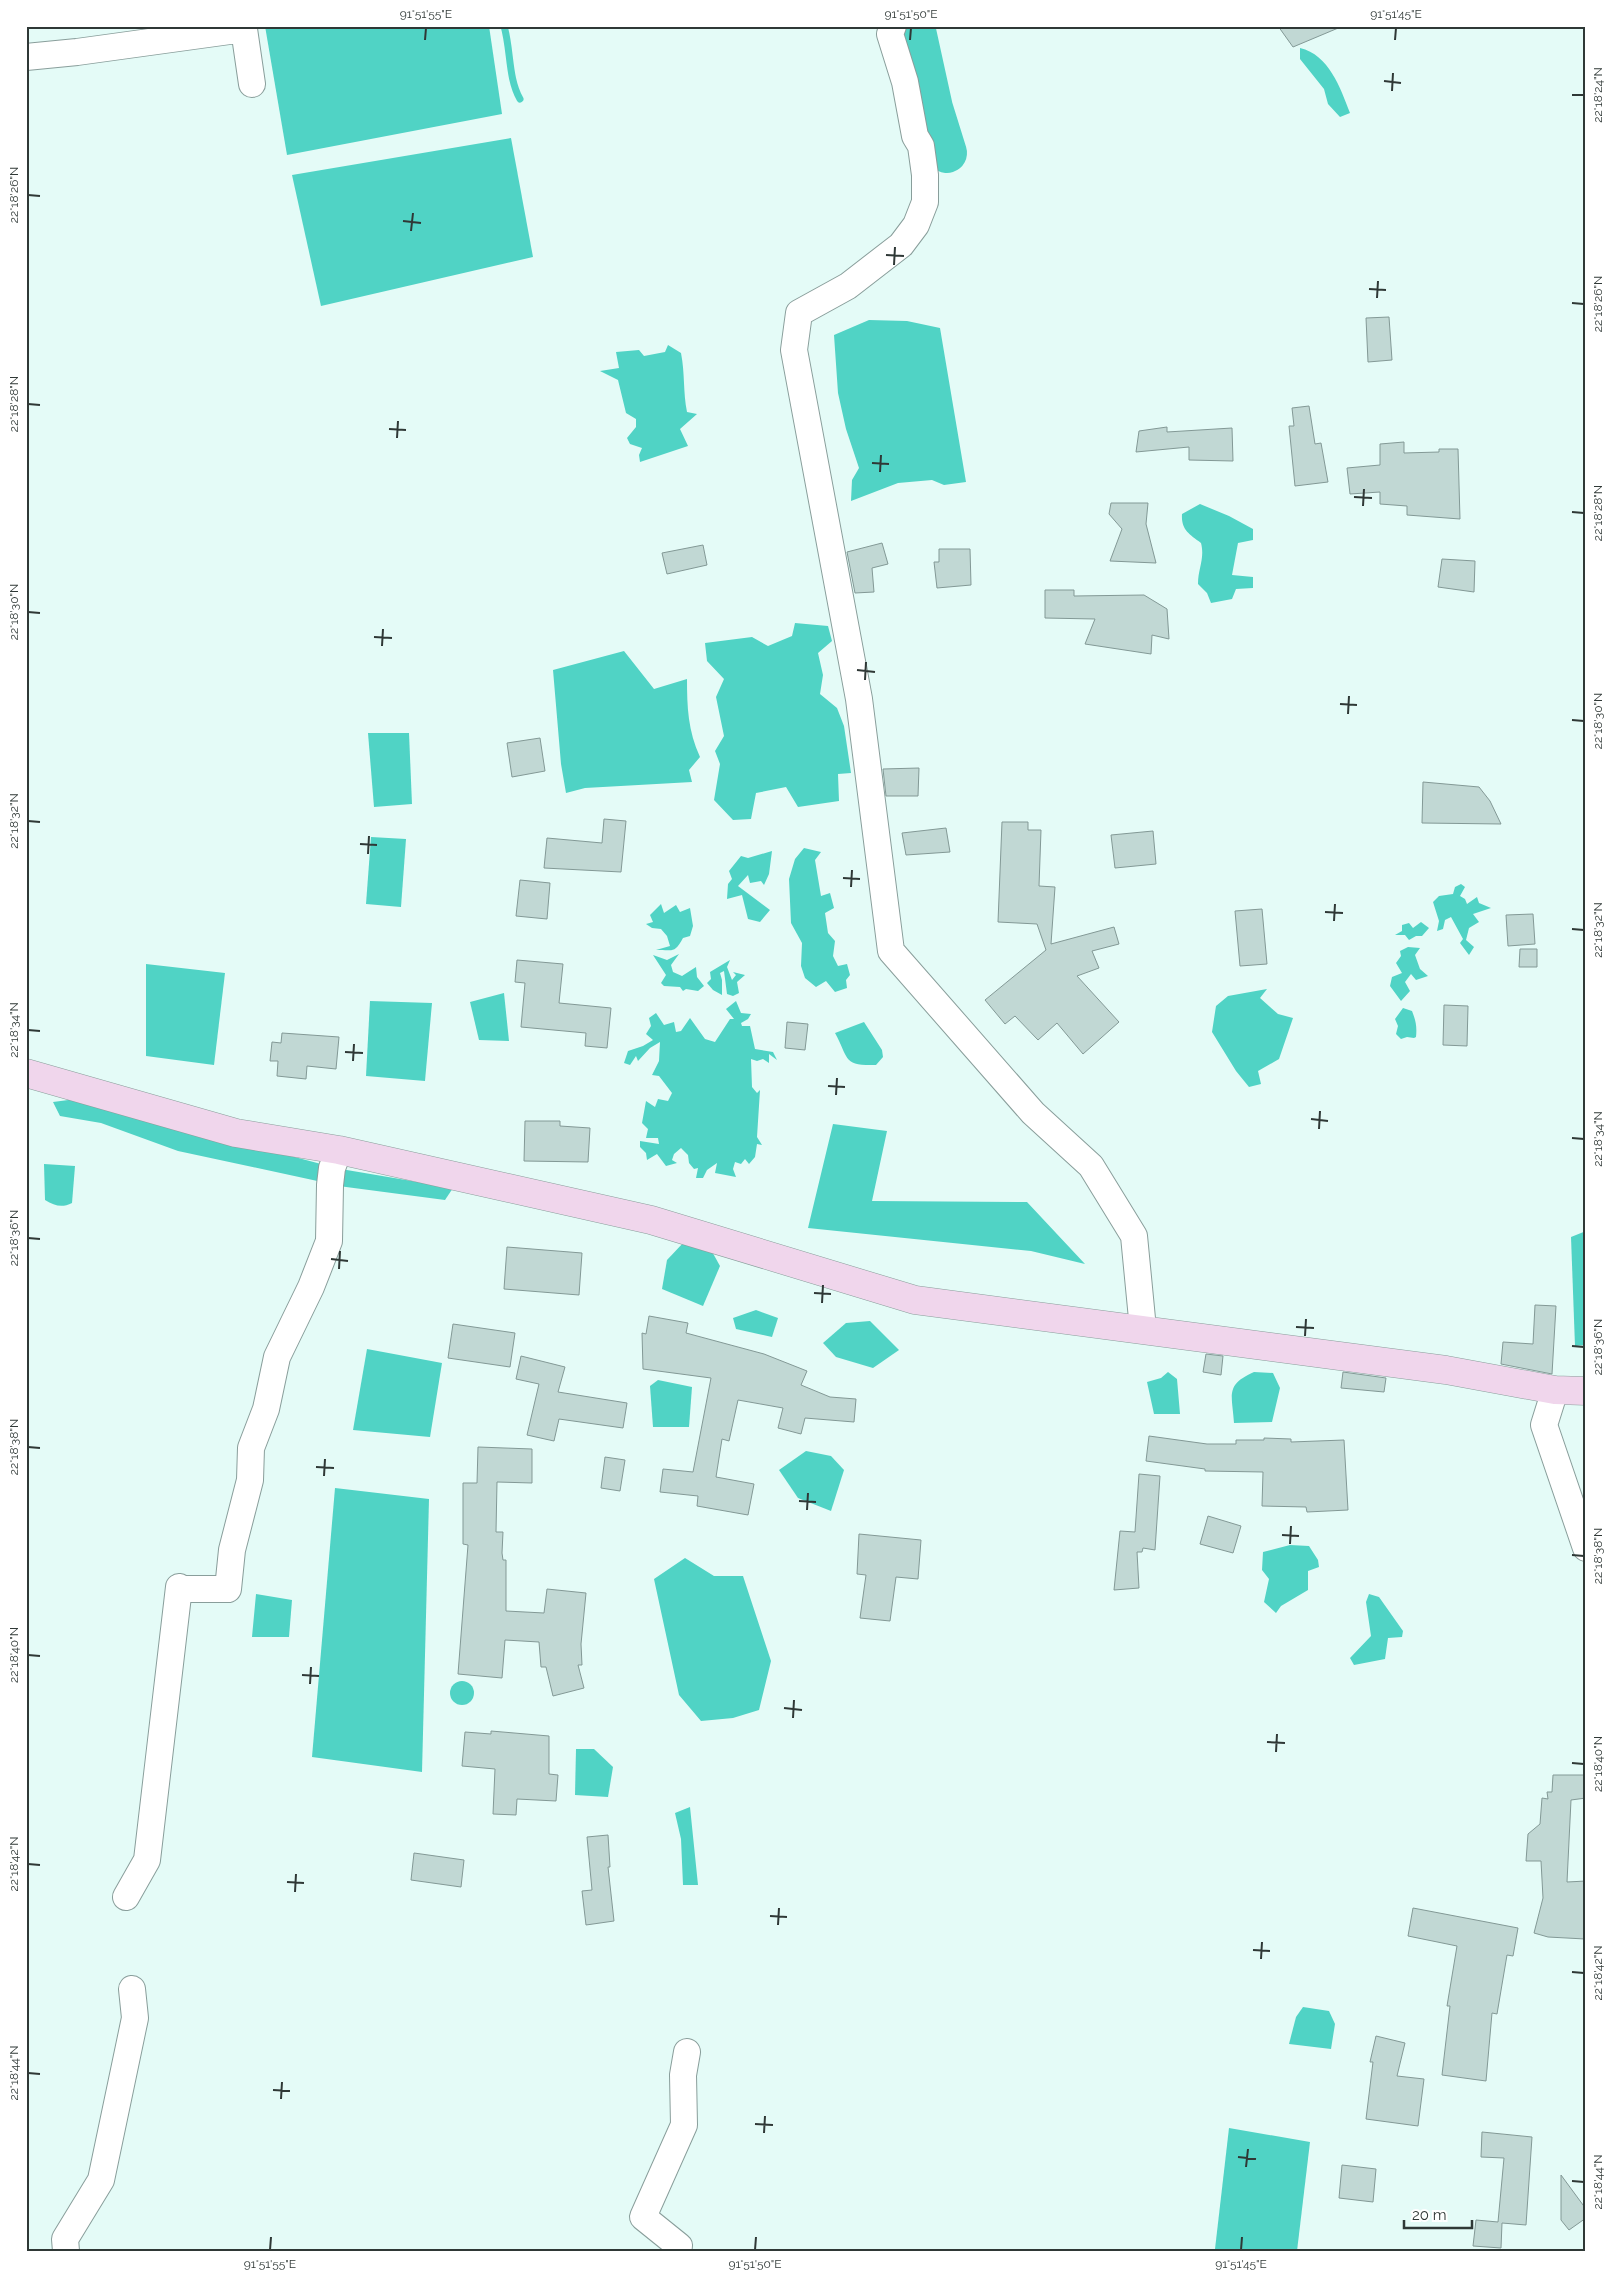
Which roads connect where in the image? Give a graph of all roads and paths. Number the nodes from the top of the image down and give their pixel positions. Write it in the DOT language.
graph roads {
  1 [pos="893,26"];
  2 [pos="26,57"];
  3 [pos="252,84"];
  4 [pos="26,1073"];
  5 [pos="339,1150"];
  6 [pos="1143,1329"];
  7 [pos="1555,1390"];
  8 [pos="1586,1391"];
  9 [pos="1586,1548"];
  10 [pos="126,1897"];
  11 [pos="132,1989"];
  12 [pos="688,2052"];
  13 [pos="66,2251"];
  14 [pos="678,2251"];
  1 -- 6 [label="street"];
  2 -- 3 [label="street"];
  4 -- 5 [label="main road"];
  5 -- 6 [label="main road"];
  5 -- 10 [label="street"];
  6 -- 7 [label="main road"];
  7 -- 8 [label="main road"];
  7 -- 9 [label="street"];
  11 -- 13 [label="street"];
  12 -- 14 [label="street"];
}
